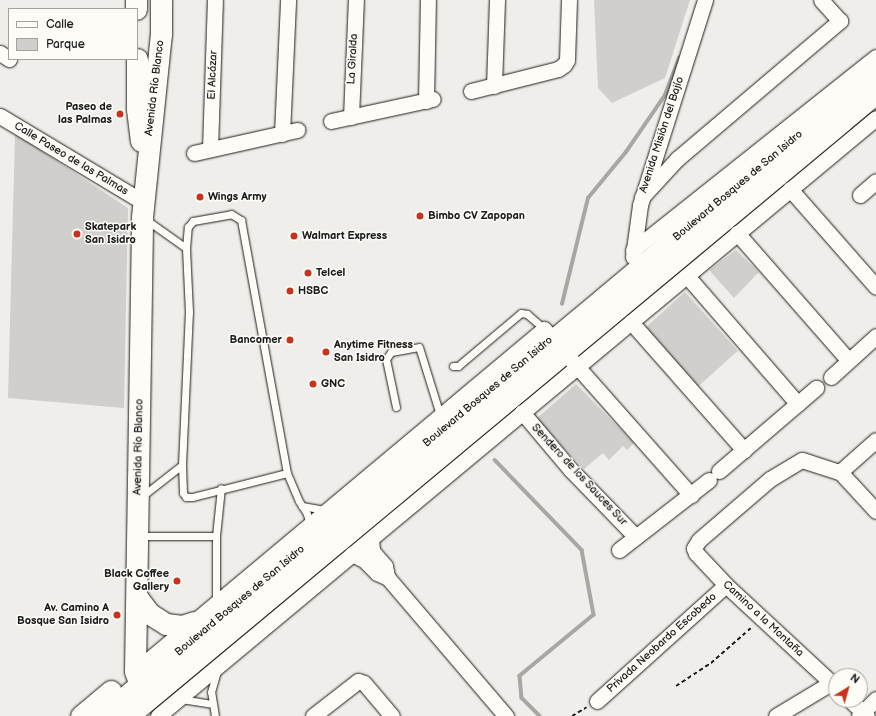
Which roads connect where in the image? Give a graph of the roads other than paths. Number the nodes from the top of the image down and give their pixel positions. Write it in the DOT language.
graph roads {
  1 [pos="161,0"];
  2 [pos="215,0"];
  3 [pos="288,0"];
  4 [pos="356,0"];
  5 [pos="428,0"];
  6 [pos="497,0"];
  7 [pos="569,0"];
  8 [pos="705,0"];
  9 [pos="821,0"];
  10 [pos="876,57"];
  11 [pos="137,60"];
  12 [pos="871,80"];
  13 [pos="494,86"];
  14 [pos="471,91"];
  15 [pos="0,116"];
  16 [pos="351,117"];
  17 [pos="876,118"];
  18 [pos="331,121"];
  19 [pos="297,130"];
  20 [pos="282,134"];
  21 [pos="210,149"];
  22 [pos="194,153"];
  23 [pos="145,176"];
  24 [pos="876,181"];
  25 [pos="790,189"];
  26 [pos="860,195"];
  27 [pos="642,198"];
  28 [pos="142,210"];
  29 [pos="738,233"];
  30 [pos="186,248"];
  31 [pos="633,250"];
  32 [pos="632,274"];
  33 [pos="686,276"];
  34 [pos="876,287"];
  35 [pos="631,322"];
  36 [pos="876,336"];
  37 [pos="560,346"];
  38 [pos="848,360"];
  39 [pos="453,366"];
  40 [pos="831,377"];
  41 [pos="816,388"];
  42 [pos="798,404"];
  43 [pos="396,407"];
  44 [pos="522,412"];
  45 [pos="440,415"];
  46 [pos="472,419"];
  47 [pos="876,440"];
  48 [pos="744,450"];
  49 [pos="182,465"];
  50 [pos="840,472"];
  51 [pos="287,473"];
  52 [pos="221,488"];
  53 [pos="691,495"];
  54 [pos="138,500"];
  55 [pos="302,506"];
  56 [pos="326,510"];
  57 [pos="876,511"];
  58 [pos="310,525"];
  59 [pos="138,536"];
  60 [pos="216,536"];
  61 [pos="636,537"];
  62 [pos="371,539"];
  63 [pos="619,550"];
  64 [pos="352,554"];
  65 [pos="388,578"];
  66 [pos="726,585"];
  67 [pos="137,597"];
  68 [pos="216,604"];
  69 [pos="194,622"];
  70 [pos="219,665"];
  71 [pos="828,679"];
  72 [pos="828,688"];
  73 [pos="146,698"];
  74 [pos="179,698"];
  75 [pos="876,699"];
  76 [pos="597,702"];
  77 [pos="212,704"];
  78 [pos="863,715"];
  79 [pos="81,716"];
  80 [pos="102,716"];
  81 [pos="128,716"];
  82 [pos="215,716"];
  83 [pos="313,716"];
  84 [pos="392,716"];
  85 [pos="506,716"];
  86 [pos="776,716"];
  1 -- 23 [label="main road, Avenida Río Blanco"];
  2 -- 21 [label="street, El Alcázar"];
  3 -- 20 [label="street"];
  4 -- 16 [label="street, La Giralda"];
  5 -- 16 [label="street"];
  6 -- 13 [label="street"];
  7 -- 13 [label="street"];
  8 -- 27 [label="street, Avenida Misión del Bajío"];
  9 -- 27 [label="street"];
  10 -- 12 [label="street, Boulevard Bosques de San Isidro"];
  11 -- 23 [label="main road, Avenida Río Blanco"];
  12 -- 31 [label="street, Boulevard Bosques de San Isidro"];
  12 -- 32 [label="main road, Boulevard Bosques de San Isidro"];
  12 -- 37 [label="main road, Boulevard Bosques de San Isidro"];
  13 -- 14 [label="street"];
  15 -- 28 [label="street, Calle Paseo de las Palmas"];
  16 -- 18 [label="street"];
  17 -- 25 [label="street, Boulevard Bosques de San Isidro"];
  19 -- 20 [label="street"];
  20 -- 21 [label="street"];
  21 -- 22 [label="street"];
  23 -- 28 [label="main road, Avenida Río Blanco"];
  24 -- 26 [label="street"];
  25 -- 29 [label="street, Boulevard Bosques de San Isidro"];
  25 -- 34 [label="street"];
  27 -- 31 [label="street, Avenida Misión del Bajío"];
  28 -- 30 [label="lane"];
  28 -- 54 [label="main road, Avenida Río Blanco"];
  29 -- 33 [label="street, Boulevard Bosques de San Isidro"];
  29 -- 38 [label="street"];
  30 -- 49 [label="lane"];
  30 -- 51 [label="lane"];
  31 -- 32 [label="street, Avenida Misión del Bajío"];
  32 -- 37 [label="main road, Boulevard Bosques de San Isidro"];
  33 -- 35 [label="street, Boulevard Bosques de San Isidro"];
  33 -- 42 [label="street"];
  35 -- 37 [label="street, Boulevard Bosques de San Isidro"];
  35 -- 48 [label="street"];
  36 -- 38 [label="street"];
  37 -- 39 [label="lane"];
  37 -- 44 [label="street, Boulevard Bosques de San Isidro"];
  37 -- 46 [label="main road, Boulevard Bosques de San Isidro"];
  37 -- 53 [label="street"];
  38 -- 40 [label="street"];
  41 -- 42 [label="street"];
  42 -- 48 [label="street"];
  43 -- 45 [label="lane"];
  44 -- 46 [label="street, Boulevard Bosques de San Isidro"];
  44 -- 61 [label="street, Sendero de los Sauces Sur"];
  45 -- 46 [label="street, Boulevard Bosques de San Isidro"];
  45 -- 56 [label="street, Boulevard Bosques de San Isidro"];
  46 -- 62 [label="street, Boulevard Bosques de San Isidro"];
  46 -- 73 [label="main road, Boulevard Bosques de San Isidro"];
  47 -- 50 [label="street"];
  48 -- 53 [label="street"];
  49 -- 52 [label="lane"];
  49 -- 54 [label="lane"];
  50 -- 57 [label="street"];
  50 -- 66 [label="street, Camino a la Montaña"];
  51 -- 52 [label="lane"];
  51 -- 55 [label="lane"];
  52 -- 60 [label="lane"];
  53 -- 61 [label="street"];
  54 -- 59 [label="main road, Avenida Río Blanco"];
  55 -- 56 [label="lane"];
  55 -- 58 [label="lane"];
  56 -- 58 [label="street, Boulevard Bosques de San Isidro"];
  58 -- 68 [label="street, Boulevard Bosques de San Isidro"];
  59 -- 60 [label="lane"];
  59 -- 67 [label="main road, Avenida Río Blanco"];
  60 -- 68 [label="lane"];
  61 -- 63 [label="street"];
  62 -- 64 [label="street, Boulevard Bosques de San Isidro"];
  62 -- 65 [label="street"];
  64 -- 65 [label="street"];
  64 -- 70 [label="street, Boulevard Bosques de San Isidro"];
  65 -- 85 [label="street"];
  66 -- 71 [label="street, Camino a la Montaña"];
  66 -- 76 [label="street, Privada Neobardo Escobedo"];
  67 -- 69 [label="main road"];
  67 -- 73 [label="main road, Avenida Río Blanco"];
  68 -- 69 [label="street, Boulevard Bosques de San Isidro"];
  69 -- 73 [label="street, Boulevard Bosques de San Isidro"];
  70 -- 74 [label="street, Boulevard Bosques de San Isidro"];
  70 -- 77 [label="lane"];
  72 -- 86 [label="street"];
  73 -- 74 [label="street, Boulevard Bosques de San Isidro"];
  73 -- 79 [label="main road, Boulevard Bosques de San Isidro"];
  73 -- 80 [label="main road, Boulevard Bosques de San Isidro"];
  73 -- 81 [label="main road, Boulevard Bosques de San Isidro"];
  74 -- 77 [label="lane"];
  75 -- 78 [label="street"];
  77 -- 82 [label="lane"];
  83 -- 84 [label="street"];
}
